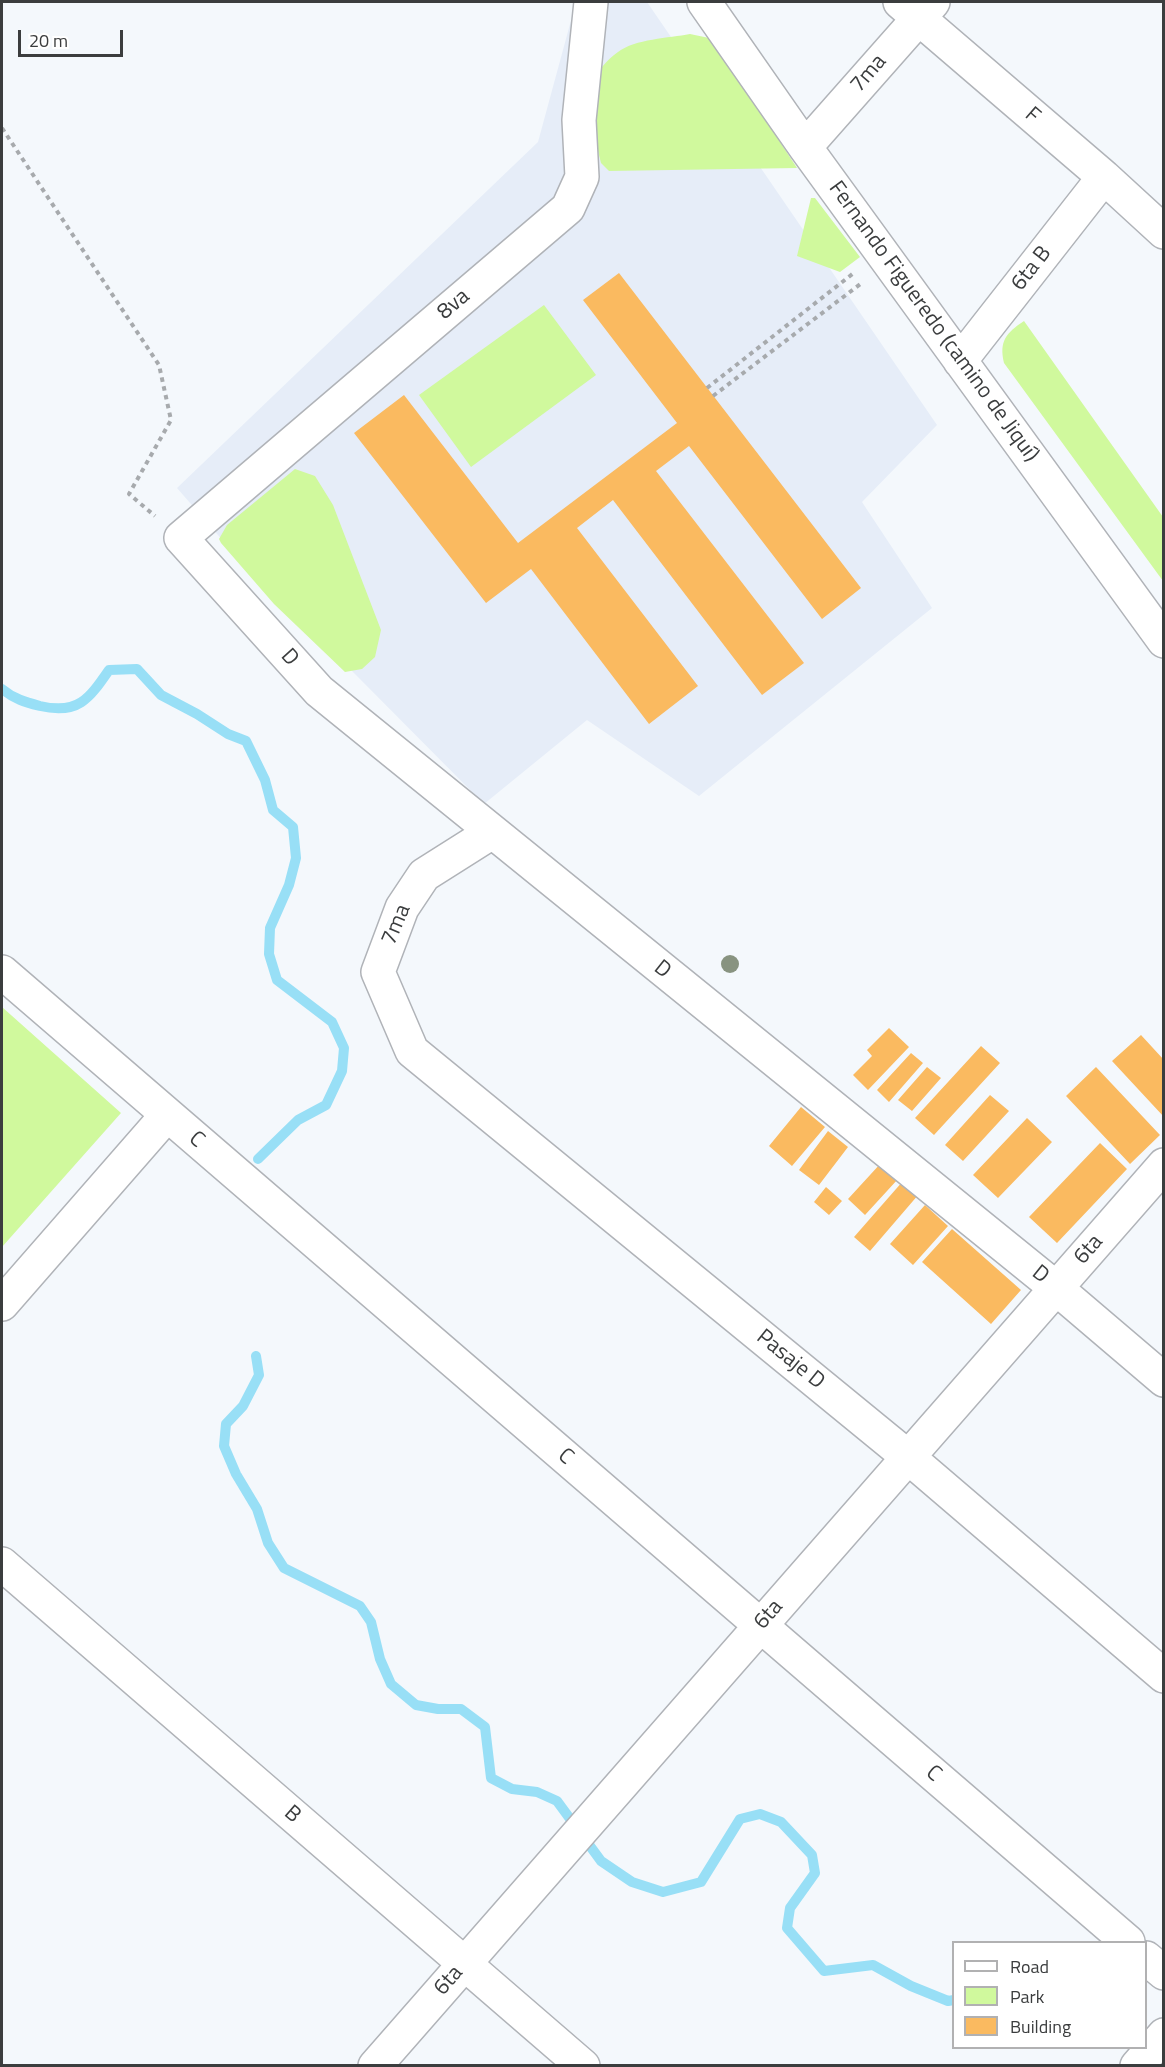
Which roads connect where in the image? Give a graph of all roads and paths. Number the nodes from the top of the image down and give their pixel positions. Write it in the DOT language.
graph roads {
  1 [pos="591,2"];
  2 [pos="704,2"];
  3 [pos="917,7"];
  4 [pos="2,128"];
  5 [pos="806,147"];
  6 [pos="1104,177"];
  7 [pos="1164,232"];
  8 [pos="886,257"];
  9 [pos="960,361"];
  10 [pos="707,388"];
  11 [pos="713,396"];
  12 [pos="181,538"];
  13 [pos="1164,640"];
  14 [pos="492,832"];
  15 [pos="2,972"];
  16 [pos="412,1051"];
  17 [pos="167,1115"];
  18 [pos="1164,1165"];
  19 [pos="1056,1288"];
  20 [pos="2,1304"];
  21 [pos="1164,1380"];
  22 [pos="908,1457"];
  23 [pos="2,1564"];
  24 [pos="761,1625"];
  25 [pos="1164,1676"];
  26 [pos="1127,1941"];
  27 [pos="1147,1959"];
  28 [pos="464,1964"];
  29 [pos="1164,1973"];
  30 [pos="1164,2035"];
  31 [pos="375,2066"];
  32 [pos="583,2066"];
  33 [pos="1137,2066"];
  1 -- 12 [label="street, 8va"];
  2 -- 5 [label="street, Fernando Figueredo (camino de Jiquí)"];
  3 -- 5 [label="street, 7ma"];
  3 -- 6 [label="street, F"];
  4 -- 12 [label="path"];
  5 -- 8 [label="street, Fernando Figueredo (camino de Jiquí)"];
  6 -- 7 [label="street, F"];
  6 -- 9 [label="street, 6ta B"];
  8 -- 9 [label="street, Fernando Figueredo (camino de Jiquí)"];
  8 -- 10 [label="path"];
  8 -- 11 [label="path"];
  9 -- 13 [label="street, Fernando Figueredo (camino de Jiquí)"];
  12 -- 14 [label="street, D"];
  14 -- 16 [label="street, 7ma"];
  14 -- 19 [label="street, D"];
  15 -- 17 [label="street, C"];
  16 -- 22 [label="street, Pasaje D"];
  17 -- 20 [label="street"];
  17 -- 24 [label="street, C"];
  18 -- 19 [label="street, 6ta"];
  19 -- 21 [label="street, D"];
  19 -- 22 [label="street, 6ta"];
  22 -- 24 [label="street, 6ta"];
  22 -- 25 [label="street, Pasaje D"];
  23 -- 28 [label="street, B"];
  24 -- 26 [label="street, C"];
  24 -- 28 [label="street, 6ta"];
  27 -- 29 [label="street"];
  28 -- 31 [label="street, 6ta"];
  28 -- 32 [label="street, B"];
  30 -- 33 [label="street"];
}
